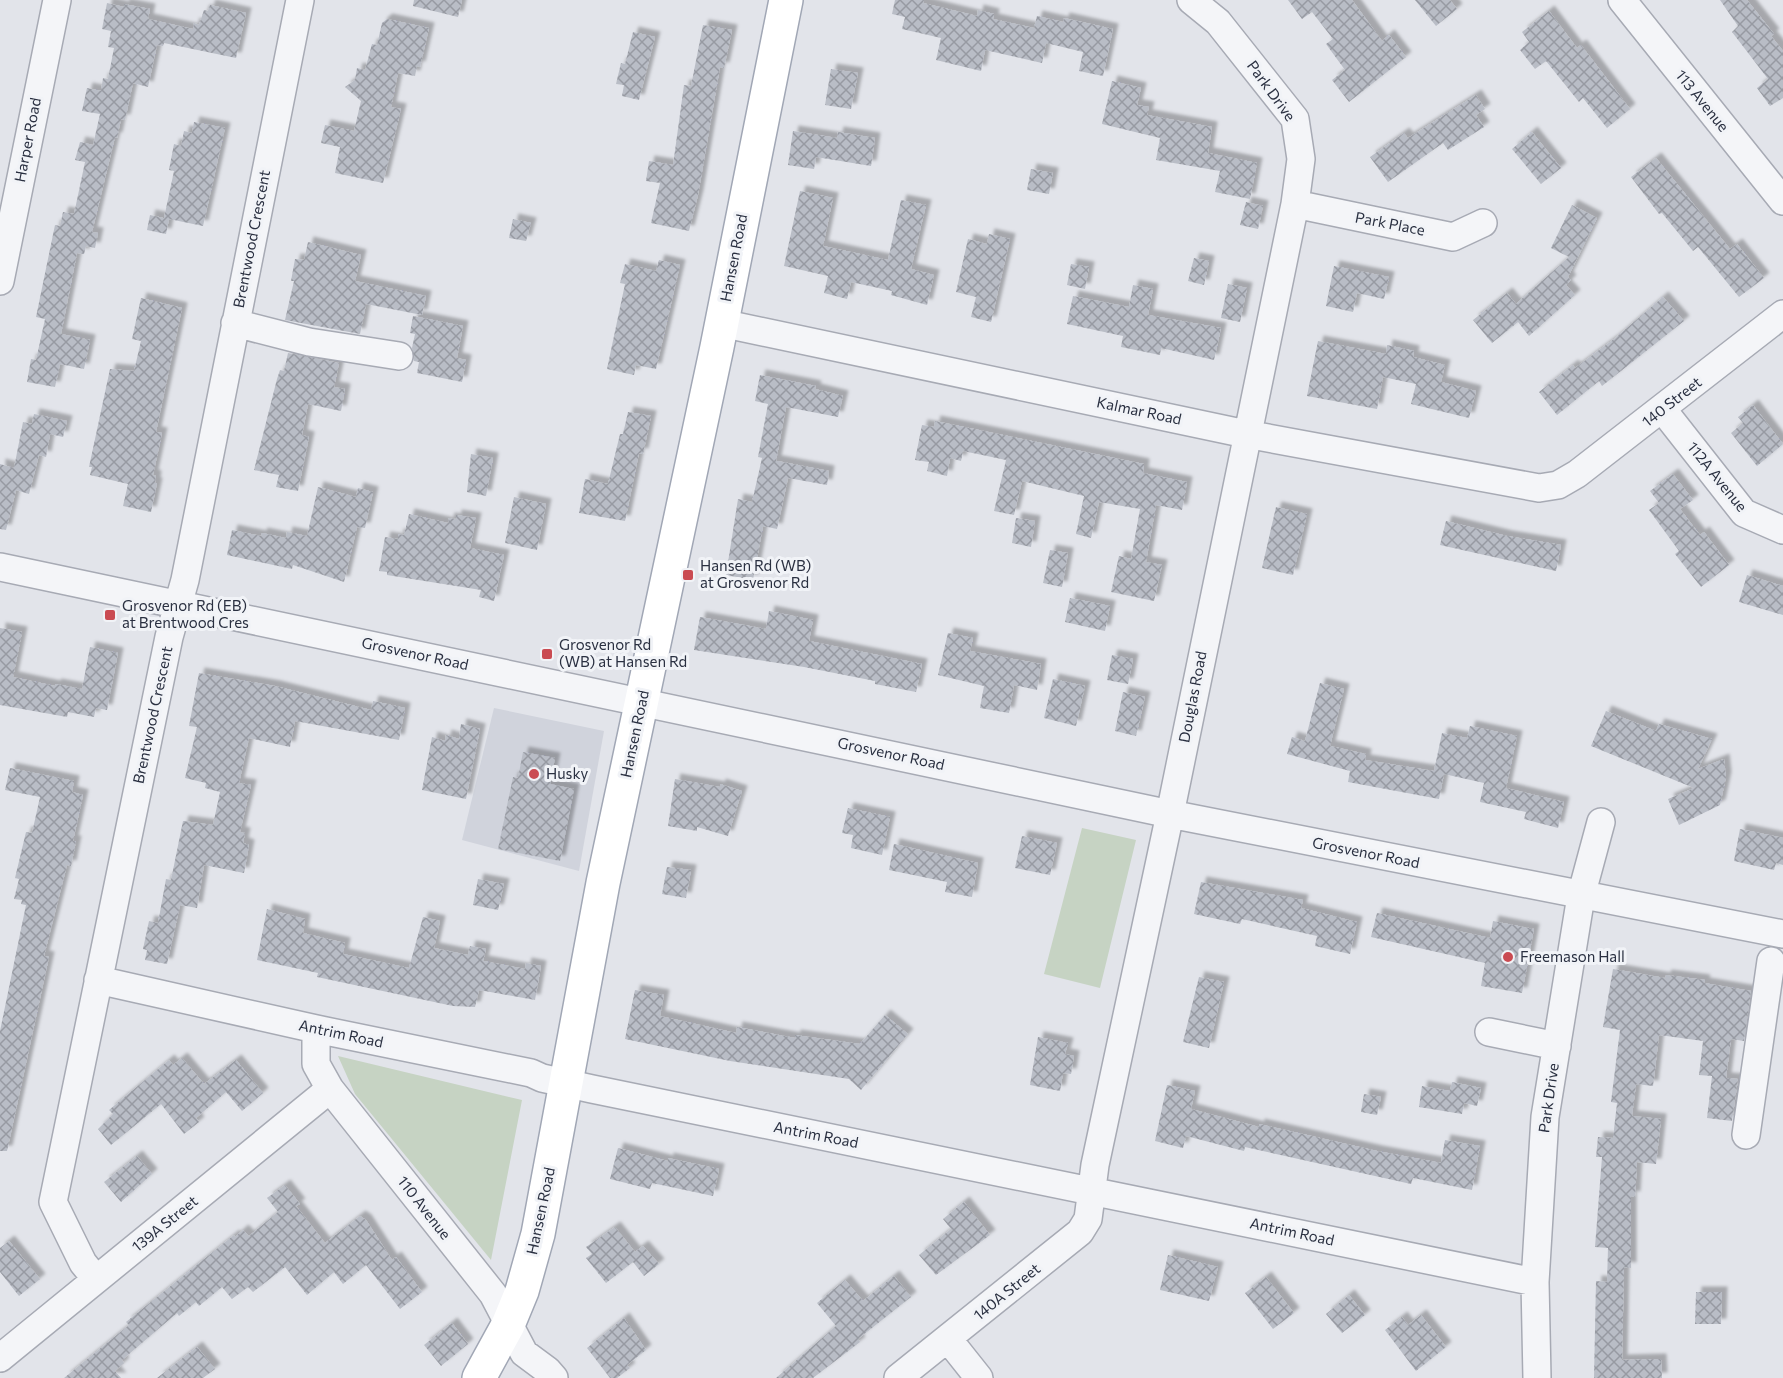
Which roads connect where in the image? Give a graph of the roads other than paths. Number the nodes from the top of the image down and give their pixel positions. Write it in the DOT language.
graph roads {
  1 [pos="57,0"];
  2 [pos="300,0"];
  3 [pos="786,0"];
  4 [pos="1191,0"];
  5 [pos="1622,0"];
  6 [pos="1783,201"];
  7 [pos="1295,204"];
  8 [pos="1483,223"];
  9 [pos="0,281"];
  10 [pos="1783,314"];
  11 [pos="235,323"];
  12 [pos="721,323"];
  13 [pos="399,357"];
  14 [pos="1663,410"];
  15 [pos="1246,434"];
  16 [pos="1558,485"];
  17 [pos="1783,530"];
  18 [pos="0,567"];
  19 [pos="178,604"];
  20 [pos="642,701"];
  21 [pos="1170,814"];
  22 [pos="1601,822"];
  23 [pos="1581,896"];
  24 [pos="1783,934"];
  25 [pos="1771,961"];
  26 [pos="98,980"];
  27 [pos="315,1029"];
  28 [pos="1489,1032"];
  29 [pos="1557,1046"];
  30 [pos="567,1084"];
  31 [pos="330,1089"];
  32 [pos="1746,1135"];
  33 [pos="1093,1191"];
  34 [pos="96,1279"];
  35 [pos="1535,1282"];
  36 [pos="508,1325"];
  37 [pos="948,1339"];
  38 [pos="0,1358"];
  39 [pos="479,1378"];
  40 [pos="554,1378"];
  41 [pos="898,1378"];
  42 [pos="979,1378"];
  43 [pos="1537,1378"];
  1 -- 9 [label="street, Harper Road"];
  2 -- 11 [label="street, Brentwood Crescent"];
  3 -- 12 [label="main road, Hansen Road"];
  4 -- 7 [label="street, Park Drive"];
  5 -- 6 [label="street, 113 Avenue"];
  7 -- 8 [label="street, Park Place"];
  7 -- 15 [label="street, Douglas Road"];
  10 -- 14 [label="street, 140 Street"];
  11 -- 13 [label="street"];
  11 -- 19 [label="street, Brentwood Crescent"];
  12 -- 15 [label="street, Kalmar Road"];
  12 -- 20 [label="main road, Hansen Road"];
  14 -- 16 [label="street, 140 Street"];
  14 -- 17 [label="street, 112A Avenue"];
  15 -- 16 [label="street, Kalmar Road"];
  15 -- 21 [label="street, Douglas Road"];
  18 -- 19 [label="street, Grosvenor Road"];
  19 -- 20 [label="street, Grosvenor Road"];
  19 -- 26 [label="street, Brentwood Crescent"];
  20 -- 21 [label="street, Grosvenor Road"];
  20 -- 30 [label="main road, Hansen Road"];
  21 -- 23 [label="street, Grosvenor Road"];
  21 -- 33 [label="street, Douglas Road"];
  22 -- 23 [label="street, Park Drive"];
  23 -- 24 [label="street, Grosvenor Road"];
  23 -- 29 [label="street, Park Drive"];
  25 -- 32 [label="street"];
  26 -- 27 [label="street, Antrim Road"];
  26 -- 34 [label="street, Brentwood Crescent"];
  27 -- 30 [label="street, Antrim Road"];
  27 -- 31 [label="street, 110 Avenue"];
  28 -- 29 [label="street"];
  29 -- 35 [label="street, Park Drive"];
  30 -- 33 [label="street, Antrim Road"];
  30 -- 36 [label="main road, Hansen Road"];
  31 -- 34 [label="street, 139A Street"];
  31 -- 36 [label="street, 110 Avenue"];
  33 -- 35 [label="street, Antrim Road"];
  33 -- 37 [label="street, 140A Street"];
  34 -- 38 [label="street, 139A Street"];
  35 -- 43 [label="street, Park Drive"];
  36 -- 39 [label="main road"];
  36 -- 40 [label="street, 110 Avenue"];
  37 -- 41 [label="street, 140A Street"];
  37 -- 42 [label="street"];
}
